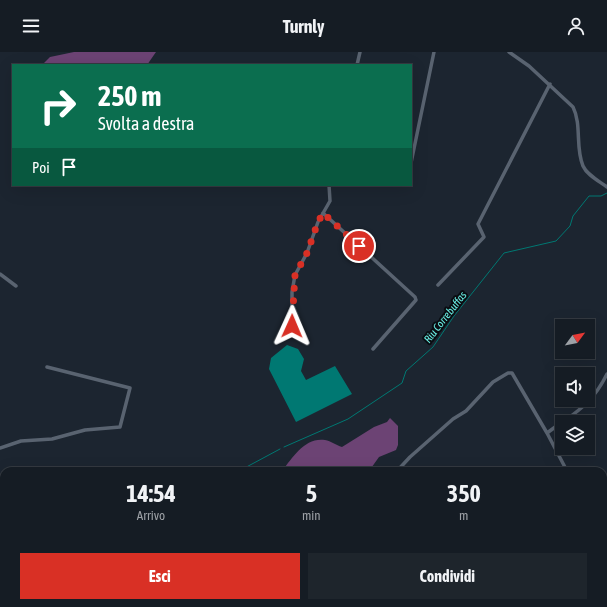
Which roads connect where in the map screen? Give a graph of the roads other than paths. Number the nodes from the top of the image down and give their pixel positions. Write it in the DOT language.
graph roads {
  1 [pos="360,52"];
  2 [pos="434,52"];
  3 [pos="509,52"];
  4 [pos="357,64"];
  5 [pos="550,84"];
  6 [pos="412,159"];
  7 [pos="329,186"];
  8 [pos="607,187"];
  9 [pos="323,213"];
  10 [pos="0,274"];
  11 [pos="438,285"];
  12 [pos="16,286"];
  13 [pos="294,329"];
  14 [pos="373,348"];
  15 [pos="47,367"];
  16 [pos="607,374"];
  17 [pos="571,415"];
  18 [pos="555,427"];
  19 [pos="547,433"];
  20 [pos="0,448"];
  21 [pos="401,467"];
  22 [pos="565,467"];
  1 -- 4 [label="street"];
  2 -- 6 [label="street"];
  3 -- 5 [label="street"];
  5 -- 8 [label="street"];
  5 -- 11 [label="street"];
  7 -- 9 [label="street"];
  9 -- 13 [label="street"];
  9 -- 14 [label="street"];
  10 -- 12 [label="street"];
  15 -- 20 [label="street"];
  16 -- 17 [label="street"];
  18 -- 19 [label="street"];
  19 -- 21 [label="street"];
  19 -- 22 [label="street"];
}
